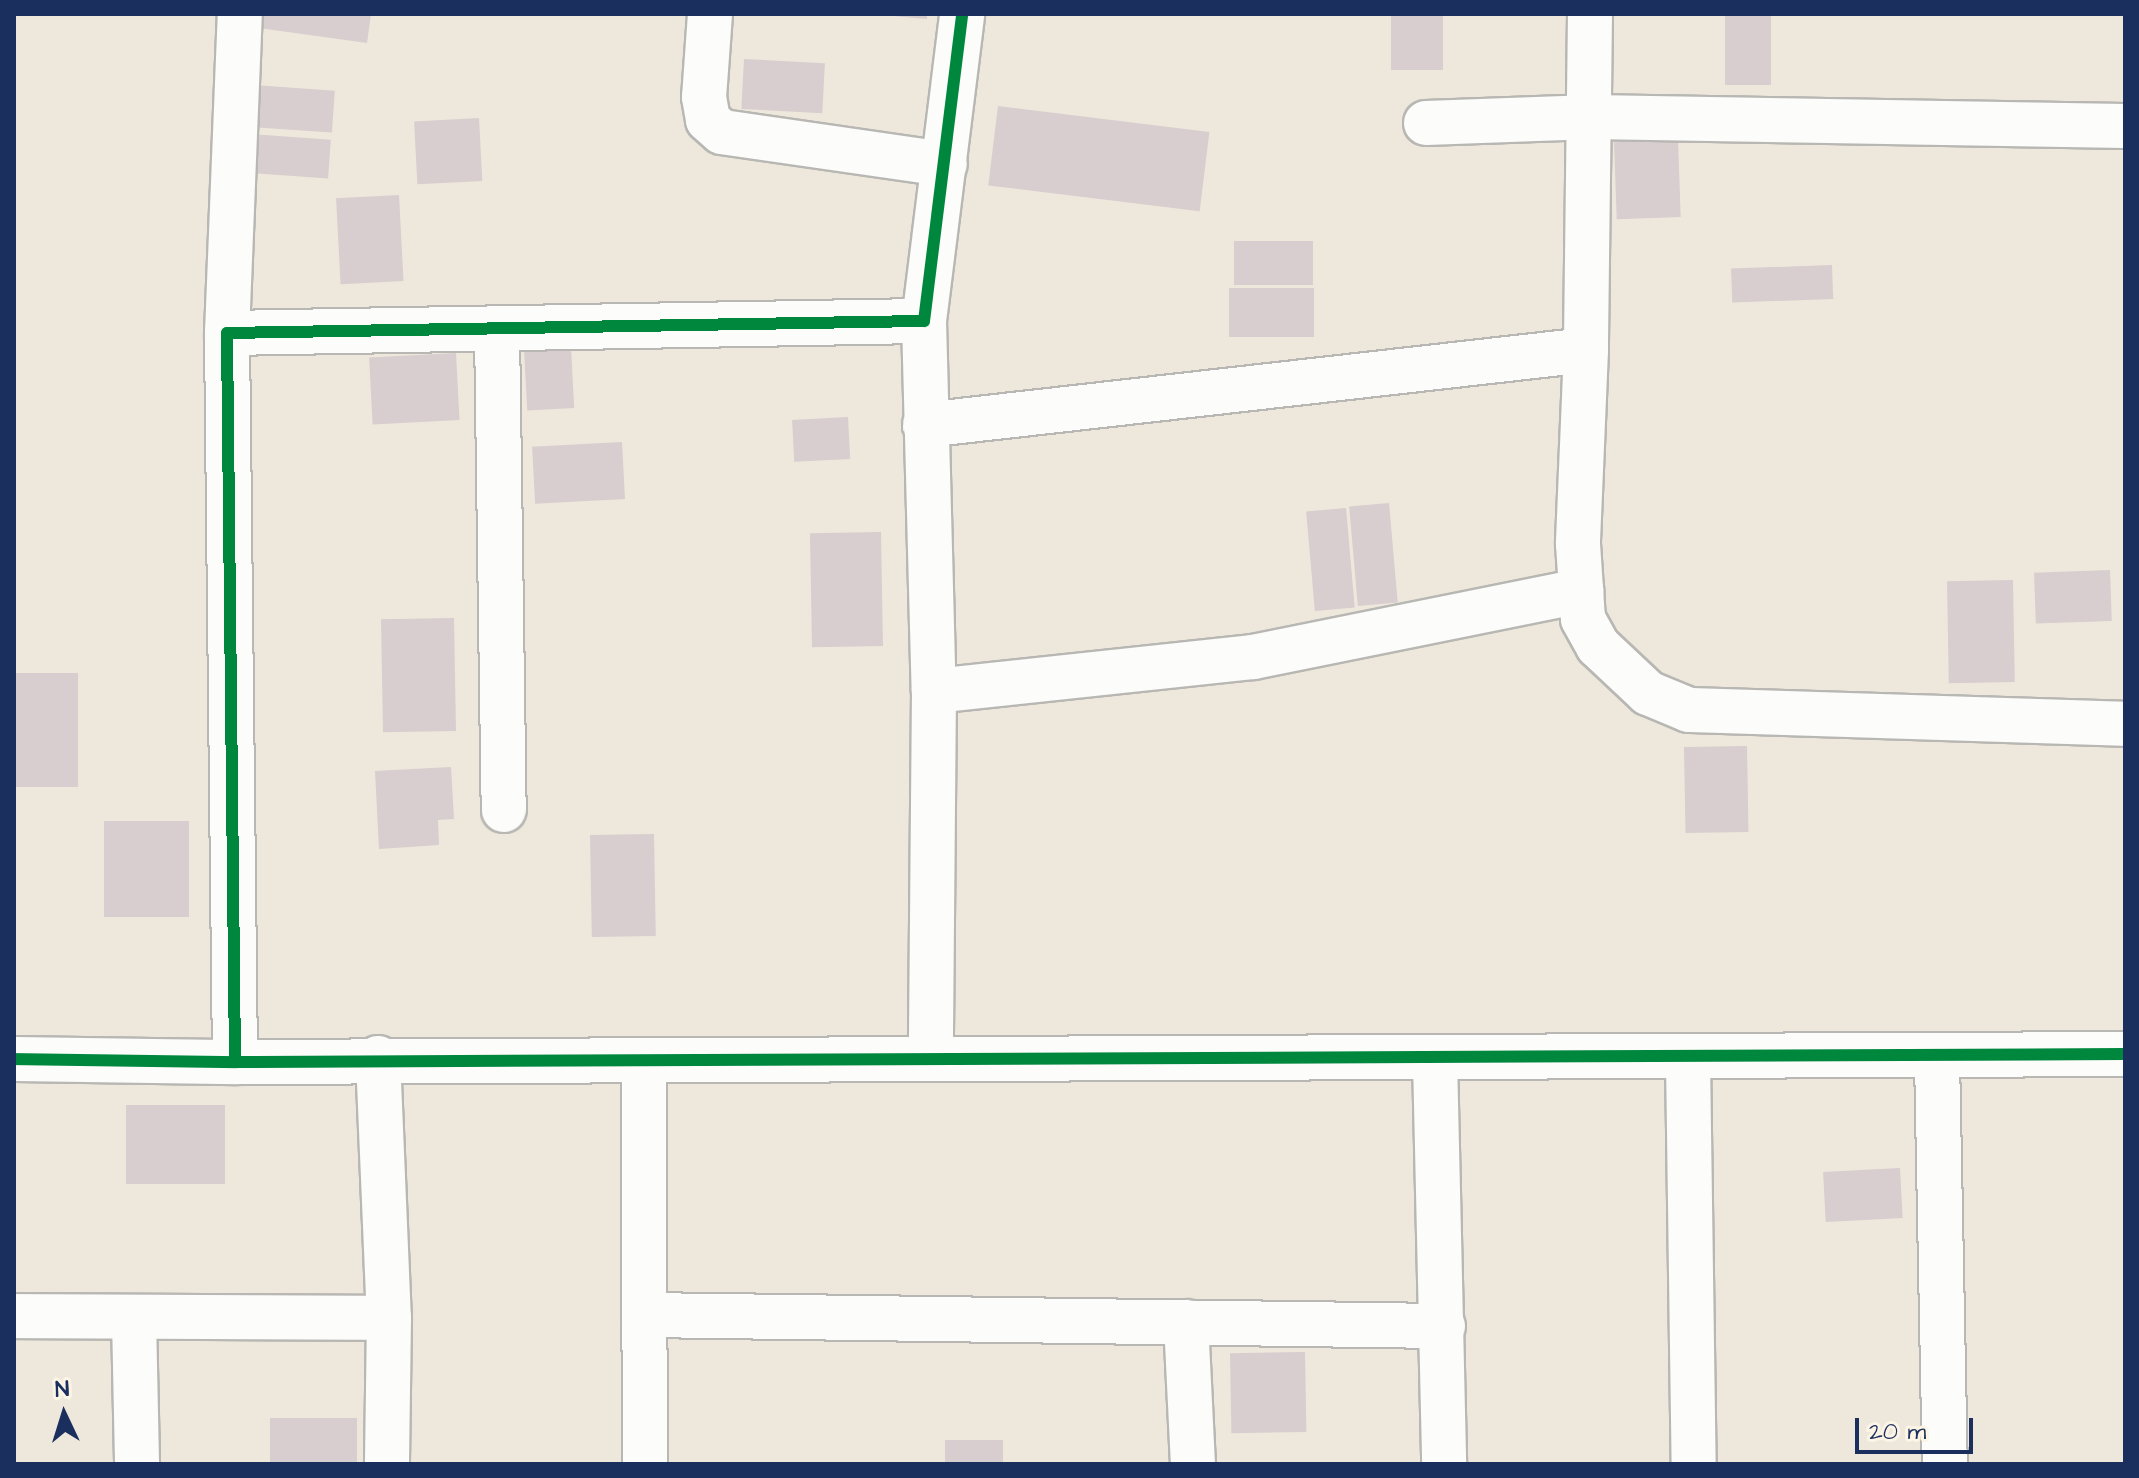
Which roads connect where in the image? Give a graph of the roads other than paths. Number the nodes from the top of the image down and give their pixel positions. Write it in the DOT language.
graph roads {
  1 [pos="240,14"];
  2 [pos="710,14"];
  3 [pos="962,14"];
  4 [pos="1590,14"];
  5 [pos="1592,117"];
  6 [pos="1426,123"];
  7 [pos="2125,126"];
  8 [pos="945,164"];
  9 [pos="924,321"];
  10 [pos="497,329"];
  11 [pos="227,333"];
  12 [pos="1586,350"];
  13 [pos="925,425"];
  14 [pos="1581,591"];
  15 [pos="934,691"];
  16 [pos="2125,724"];
  17 [pos="504,810"];
  18 [pos="2125,1054"];
  19 [pos="931,1056"];
  20 [pos="378,1058"];
  21 [pos="1937,1058"];
  22 [pos="14,1059"];
  23 [pos="1435,1059"];
  24 [pos="1688,1059"];
  25 [pos="644,1060"];
  26 [pos="235,1062"];
  27 [pos="644,1315"];
  28 [pos="14,1316"];
  29 [pos="134,1318"];
  30 [pos="389,1318"];
  31 [pos="1186,1322"];
  32 [pos="1443,1326"];
  33 [pos="137,1464"];
  34 [pos="387,1464"];
  35 [pos="645,1464"];
  36 [pos="1193,1464"];
  37 [pos="1444,1464"];
  38 [pos="1694,1464"];
  39 [pos="1945,1464"];
  1 -- 11 [label="street"];
  2 -- 8 [label="street"];
  3 -- 8 [label="street"];
  4 -- 5 [label="street"];
  5 -- 6 [label="street"];
  5 -- 7 [label="street"];
  5 -- 12 [label="street"];
  8 -- 9 [label="street"];
  9 -- 10 [label="street"];
  9 -- 13 [label="street"];
  10 -- 11 [label="street"];
  10 -- 17 [label="street"];
  11 -- 26 [label="street"];
  12 -- 13 [label="street"];
  12 -- 14 [label="street"];
  13 -- 15 [label="street"];
  14 -- 15 [label="street"];
  14 -- 16 [label="street"];
  15 -- 19 [label="street"];
  18 -- 21 [label="street"];
  19 -- 23 [label="street"];
  19 -- 25 [label="street"];
  20 -- 25 [label="street"];
  20 -- 26 [label="street"];
  20 -- 30 [label="street"];
  21 -- 24 [label="street"];
  21 -- 39 [label="street"];
  22 -- 26 [label="street"];
  23 -- 24 [label="street"];
  23 -- 32 [label="street"];
  24 -- 38 [label="street"];
  25 -- 27 [label="street"];
  27 -- 31 [label="street"];
  27 -- 35 [label="street"];
  28 -- 29 [label="street"];
  29 -- 30 [label="street"];
  29 -- 33 [label="street"];
  30 -- 34 [label="street"];
  31 -- 32 [label="street"];
  31 -- 36 [label="street"];
  32 -- 37 [label="street"];
}
